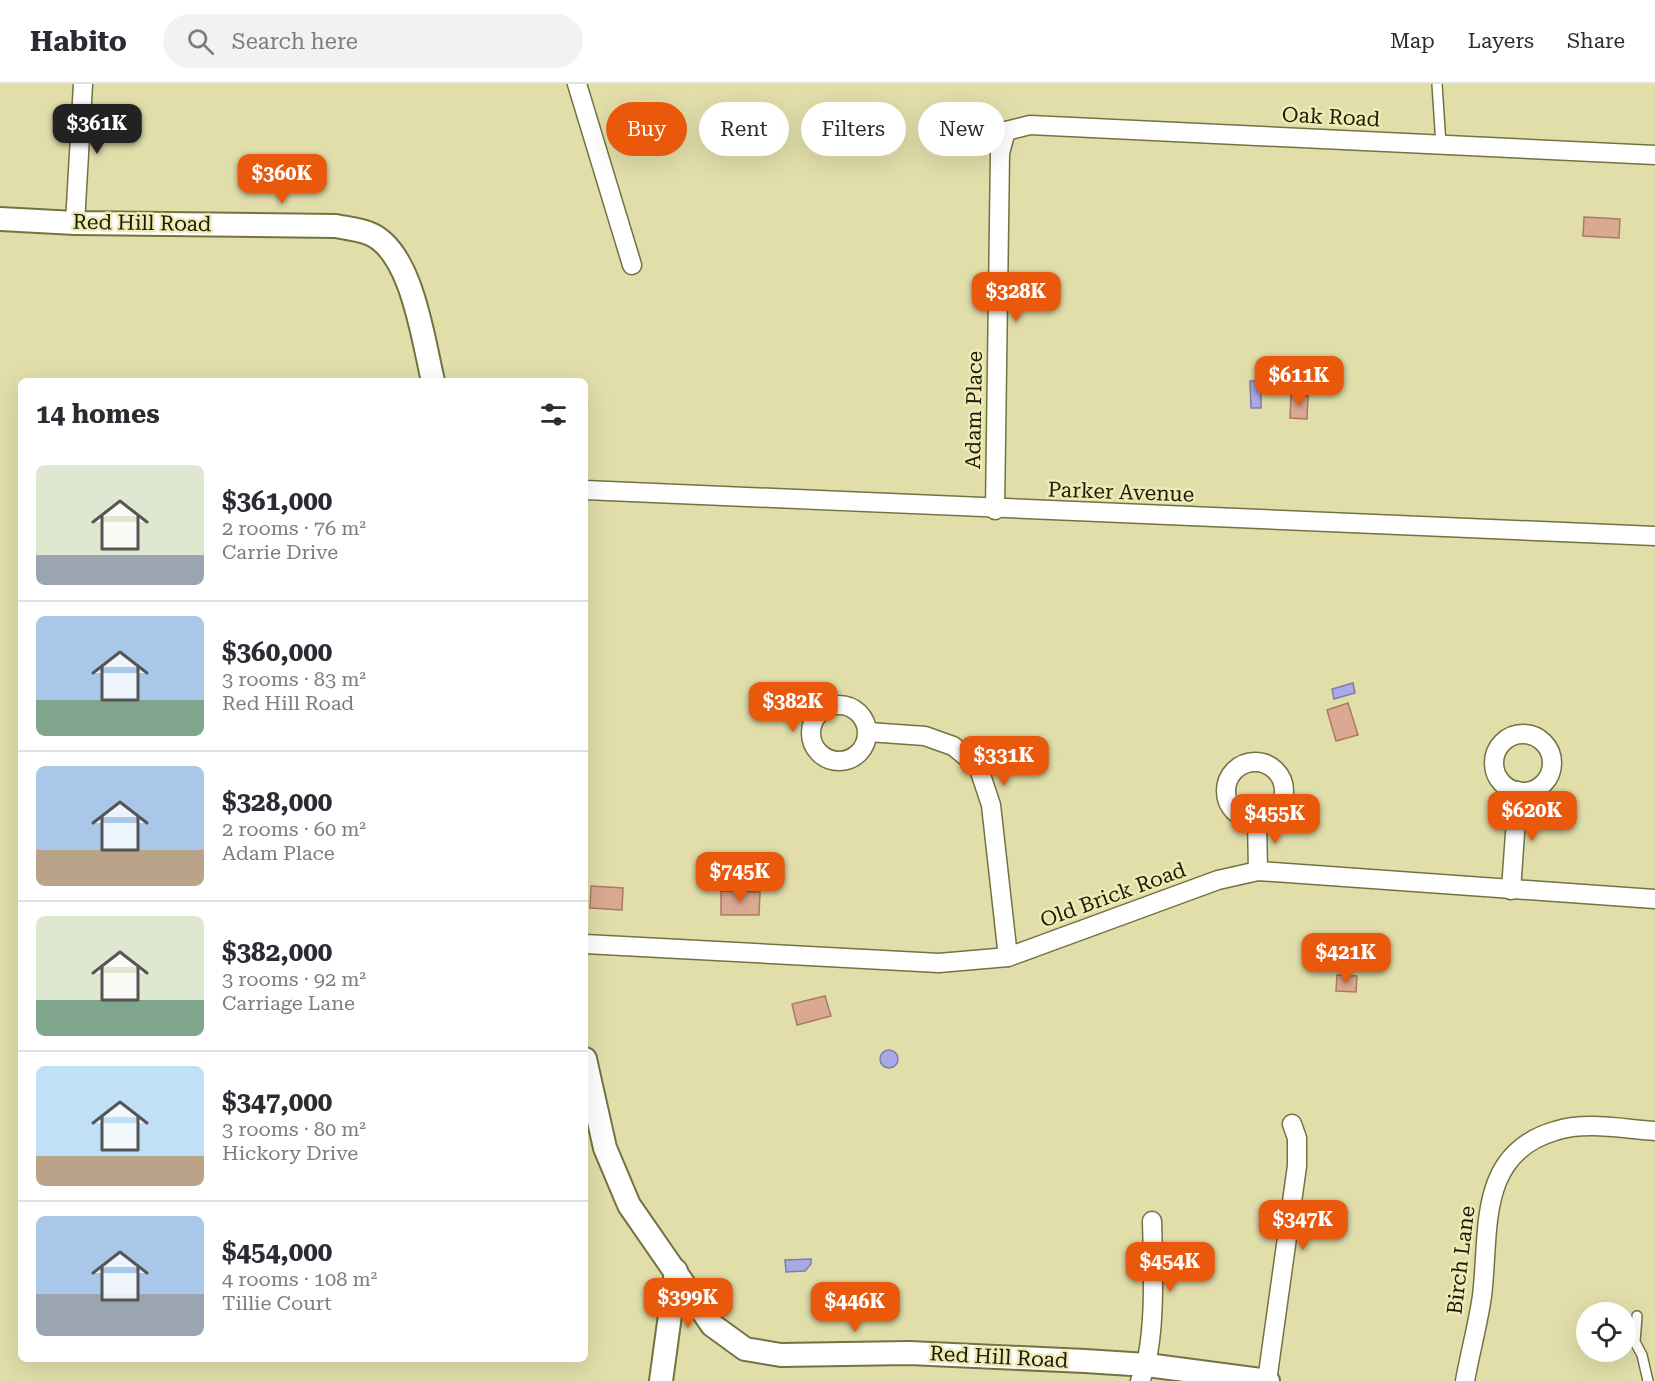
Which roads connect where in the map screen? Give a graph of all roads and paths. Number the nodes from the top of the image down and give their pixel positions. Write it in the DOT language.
graph roads {
  1 [pos="83,84"];
  2 [pos="577,84"];
  3 [pos="1437,84"];
  4 [pos="1006,131"];
  5 [pos="1441,145"];
  6 [pos="1655,155"];
  7 [pos="0,219"];
  8 [pos="75,223"];
  9 [pos="632,265"];
  10 [pos="432,378"];
  11 [pos="588,490"];
  12 [pos="995,510"];
  13 [pos="1655,536"];
  14 [pos="868,732"];
  15 [pos="1518,791"];
  16 [pos="1257,819"];
  17 [pos="1258,871"];
  18 [pos="1511,890"];
  19 [pos="1655,899"];
  20 [pos="588,944"];
  21 [pos="1008,957"];
  22 [pos="588,1072"];
  23 [pos="1292,1124"];
  24 [pos="1655,1131"];
  25 [pos="1152,1221"];
  26 [pos="676,1271"];
  27 [pos="1637,1316"];
  28 [pos="1143,1373"];
  29 [pos="661,1381"];
  30 [pos="1268,1381"];
  31 [pos="1465,1381"];
  32 [pos="1648,1381"];
  1 -- 8 [label="street"];
  2 -- 9 [label="street"];
  3 -- 5 [label="lane"];
  4 -- 5 [label="street, Oak Road"];
  4 -- 12 [label="street, Adam Place"];
  5 -- 6 [label="street, Oak Road"];
  7 -- 8 [label="street, Red Hill Road"];
  8 -- 10 [label="street, Red Hill Road"];
  11 -- 12 [label="street, Parker Avenue"];
  12 -- 13 [label="street, Parker Avenue"];
  14 -- 21 [label="street"];
  15 -- 18 [label="street"];
  16 -- 17 [label="street"];
  17 -- 18 [label="street, Old Brick Road"];
  17 -- 21 [label="street, Old Brick Road"];
  18 -- 19 [label="street, Old Brick Road"];
  20 -- 21 [label="street, Old Brick Road"];
  22 -- 26 [label="street, Red Hill Road"];
  23 -- 30 [label="street"];
  24 -- 31 [label="street, Birch Lane"];
  25 -- 28 [label="street"];
  26 -- 28 [label="street, Red Hill Road"];
  26 -- 29 [label="street"];
  27 -- 32 [label="lane"];
  28 -- 30 [label="street, Red Hill Road"];
}
